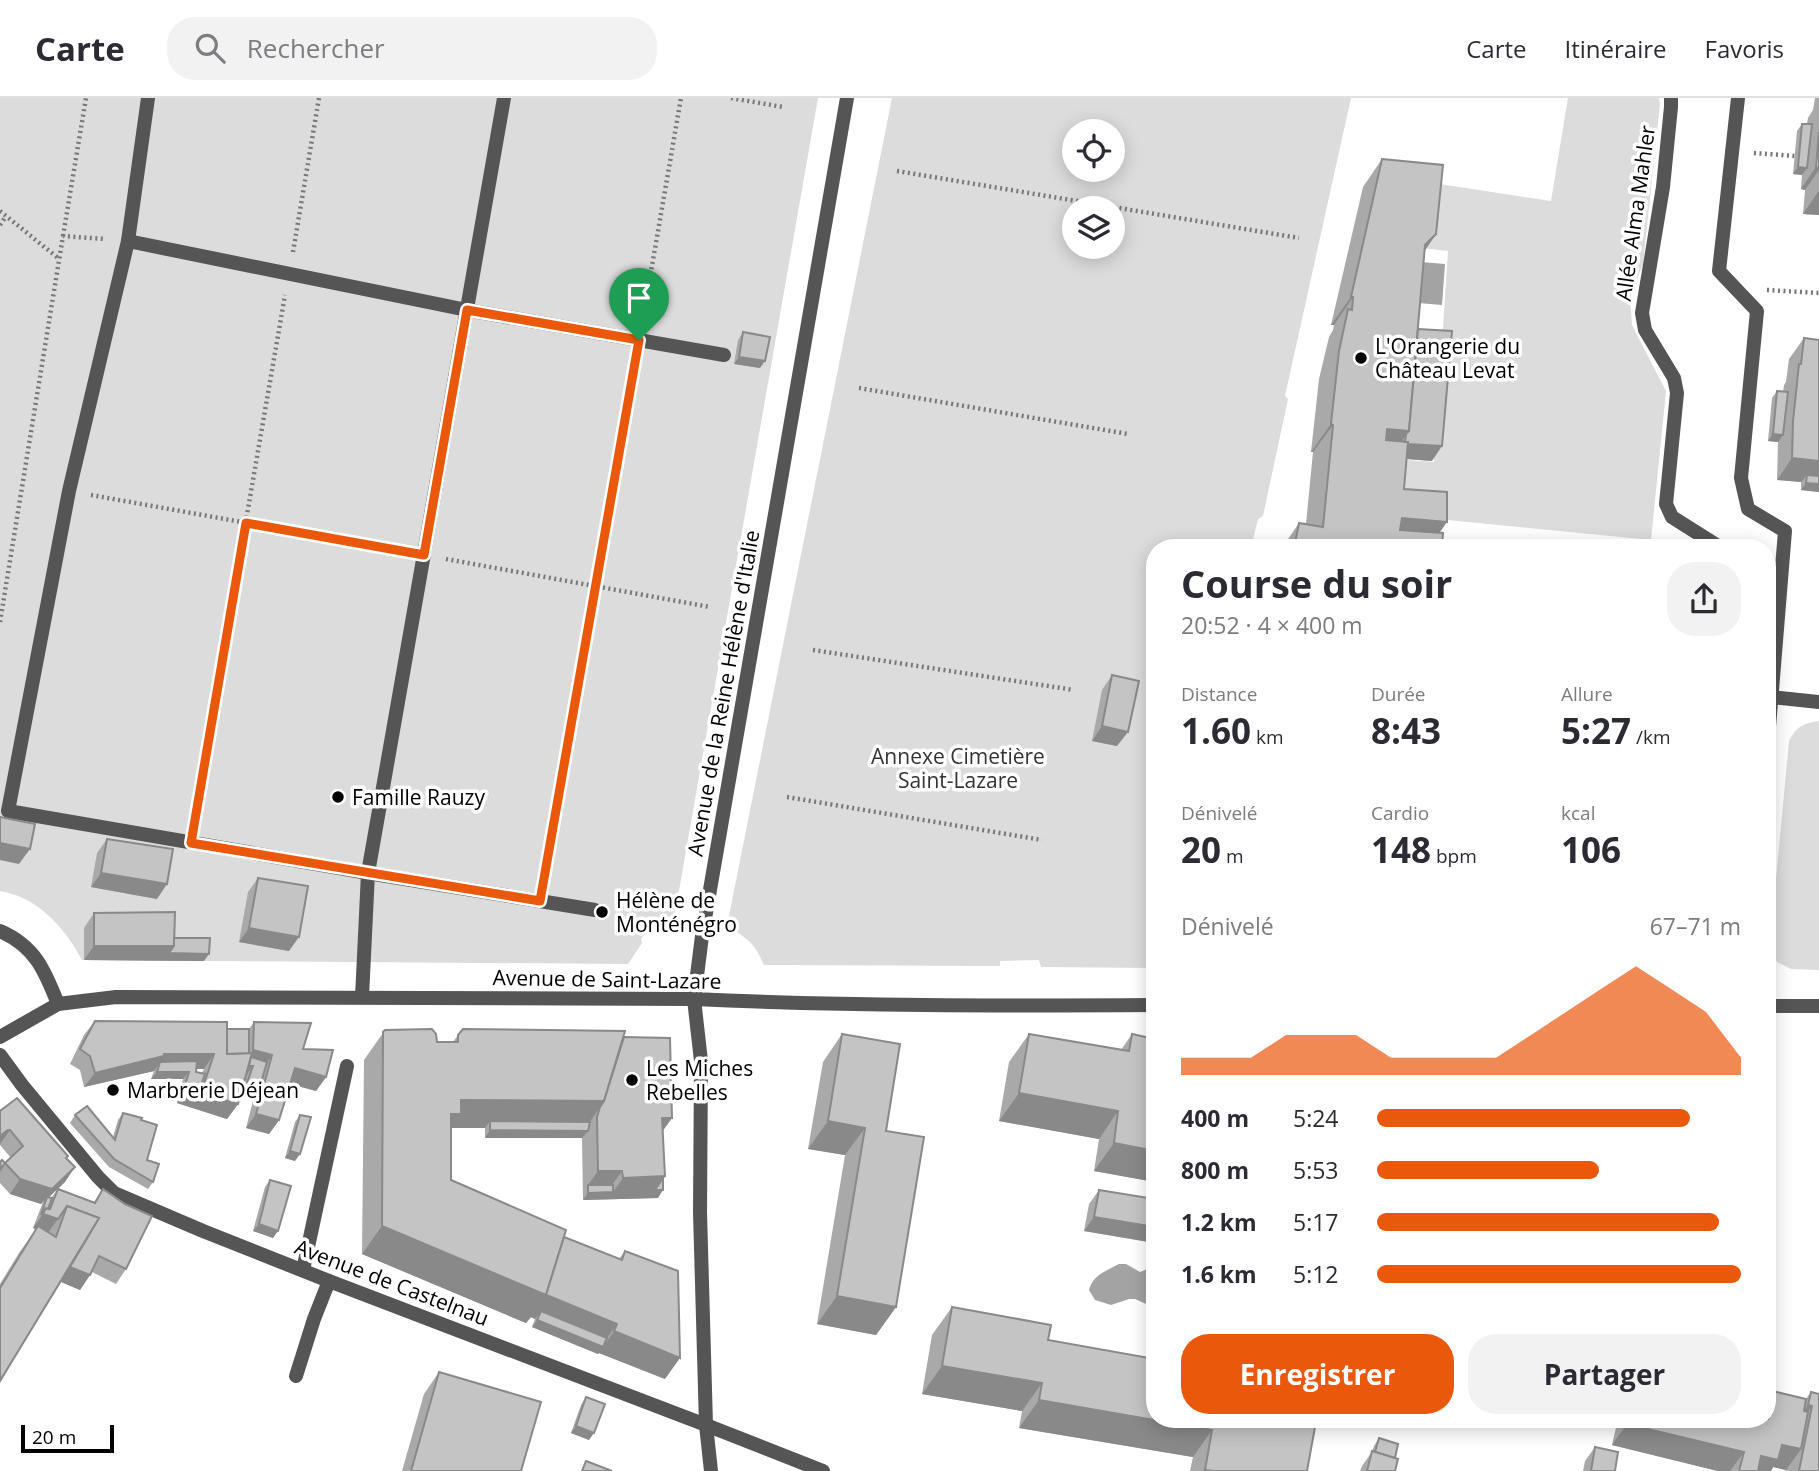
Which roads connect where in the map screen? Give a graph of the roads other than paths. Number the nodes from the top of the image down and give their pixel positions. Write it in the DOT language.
graph roads {
  1 [pos="148,98"];
  2 [pos="504,98"];
  3 [pos="846,98"];
  4 [pos="1671,98"];
  5 [pos="1738,98"];
  6 [pos="128,241"];
  7 [pos="467,310"];
  8 [pos="724,355"];
  9 [pos="1707,539"];
  10 [pos="1776,638"];
  11 [pos="1776,698"];
  12 [pos="1819,702"];
  13 [pos="4,811"];
  14 [pos="368,873"];
  15 [pos="595,910"];
  16 [pos="0,931"];
  17 [pos="362,997"];
  18 [pos="694,999"];
  19 [pos="58,1004"];
  20 [pos="1146,1005"];
  21 [pos="1776,1006"];
  22 [pos="1819,1006"];
  23 [pos="0,1037"];
  24 [pos="0,1055"];
  25 [pos="348,1066"];
  26 [pos="303,1270"];
  27 [pos="329,1281"];
  28 [pos="296,1376"];
  29 [pos="706,1424"];
  30 [pos="711,1471"];
  31 [pos="823,1471"];
  1 -- 6 [label="street"];
  2 -- 7 [label="street"];
  3 -- 18 [label="street, Avenue de la Reine Hélène d'Italie"];
  4 -- 9 [label="street, Allée Alma Mahler"];
  5 -- 10 [label="street"];
  6 -- 7 [label="street"];
  6 -- 13 [label="street"];
  7 -- 8 [label="street"];
  7 -- 14 [label="street"];
  11 -- 12 [label="street"];
  13 -- 14 [label="street"];
  14 -- 15 [label="street"];
  14 -- 17 [label="street"];
  16 -- 19 [label="street"];
  17 -- 18 [label="street, Avenue de Saint-Lazare"];
  17 -- 19 [label="street, Avenue de Saint-Lazare"];
  18 -- 20 [label="street, Avenue de Saint-Lazare"];
  18 -- 29 [label="street, Avenue de la Reine Hélène d'Italie"];
  19 -- 23 [label="street"];
  21 -- 22 [label="street"];
  24 -- 26 [label="street, Avenue de Castelnau"];
  25 -- 26 [label="street"];
  26 -- 27 [label="street, Avenue de Castelnau"];
  27 -- 28 [label="street"];
  27 -- 29 [label="street, Avenue de Castelnau"];
  29 -- 30 [label="street, Avenue de la Reine Hélène d'Italie"];
  29 -- 31 [label="street, Avenue de Castelnau"];
}
